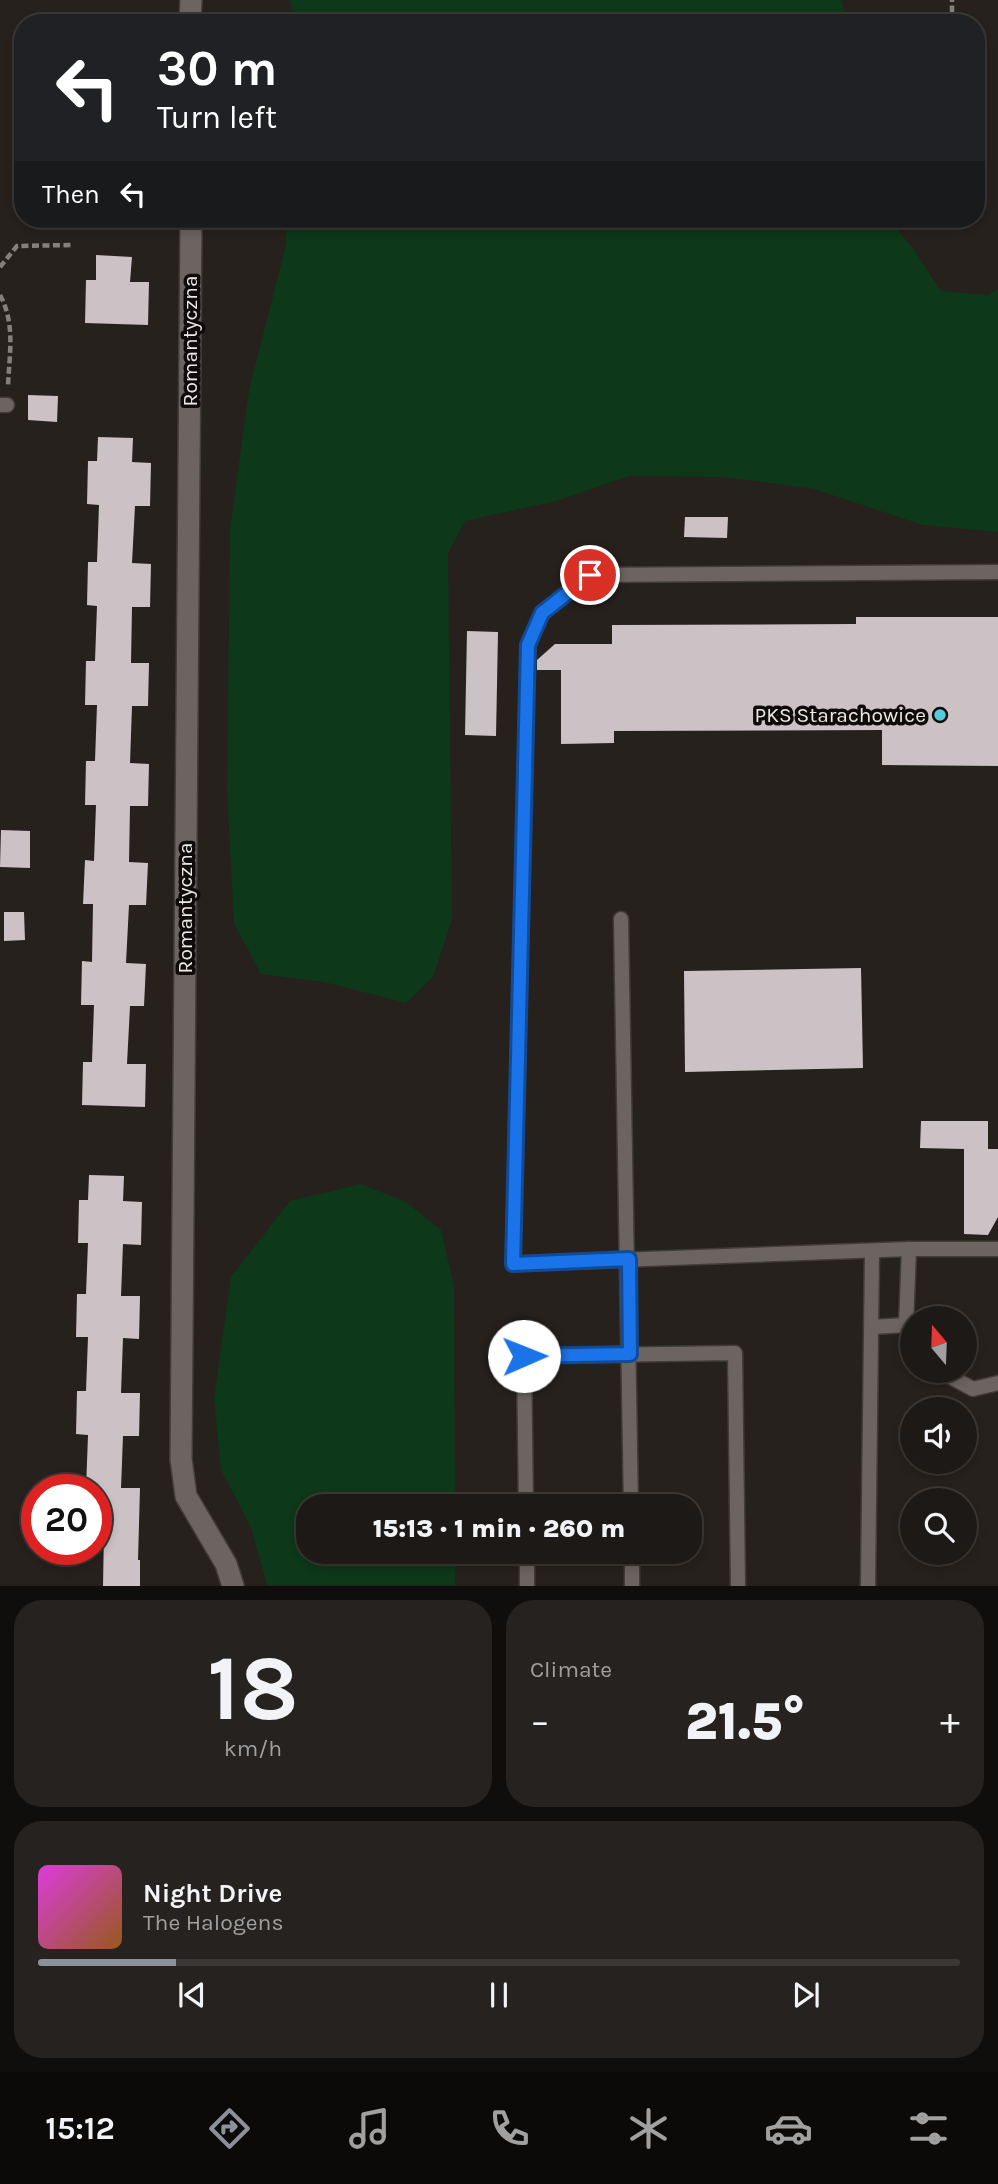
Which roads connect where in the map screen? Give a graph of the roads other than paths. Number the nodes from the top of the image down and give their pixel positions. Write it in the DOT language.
graph roads {
  1 [pos="191,228"];
  2 [pos="998,572"];
  3 [pos="621,919"];
  4 [pos="909,1249"];
  5 [pos="998,1249"];
  6 [pos="872,1251"];
  7 [pos="629,1259"];
  8 [pos="909,1306"];
  9 [pos="872,1327"];
  10 [pos="900,1330"];
  11 [pos="630,1354"];
  12 [pos="962,1383"];
  13 [pos="998,1383"];
  14 [pos="526,1494"];
  15 [pos="631,1494"];
  16 [pos="527,1564"];
  17 [pos="632,1564"];
  18 [pos="233,1586"];
  19 [pos="527,1586"];
  20 [pos="632,1586"];
  21 [pos="738,1586"];
  22 [pos="868,1586"];
  1 -- 18 [label="street, Romantyczna"];
  2 -- 7 [label="lane"];
  3 -- 7 [label="lane"];
  4 -- 5 [label="lane"];
  4 -- 6 [label="lane"];
  4 -- 8 [label="lane"];
  6 -- 7 [label="lane"];
  6 -- 9 [label="lane"];
  7 -- 11 [label="lane"];
  9 -- 10 [label="lane"];
  9 -- 22 [label="lane"];
  11 -- 14 [label="lane"];
  11 -- 15 [label="lane"];
  11 -- 21 [label="lane"];
  12 -- 13 [label="lane"];
  16 -- 19 [label="lane"];
  17 -- 20 [label="lane"];
}
